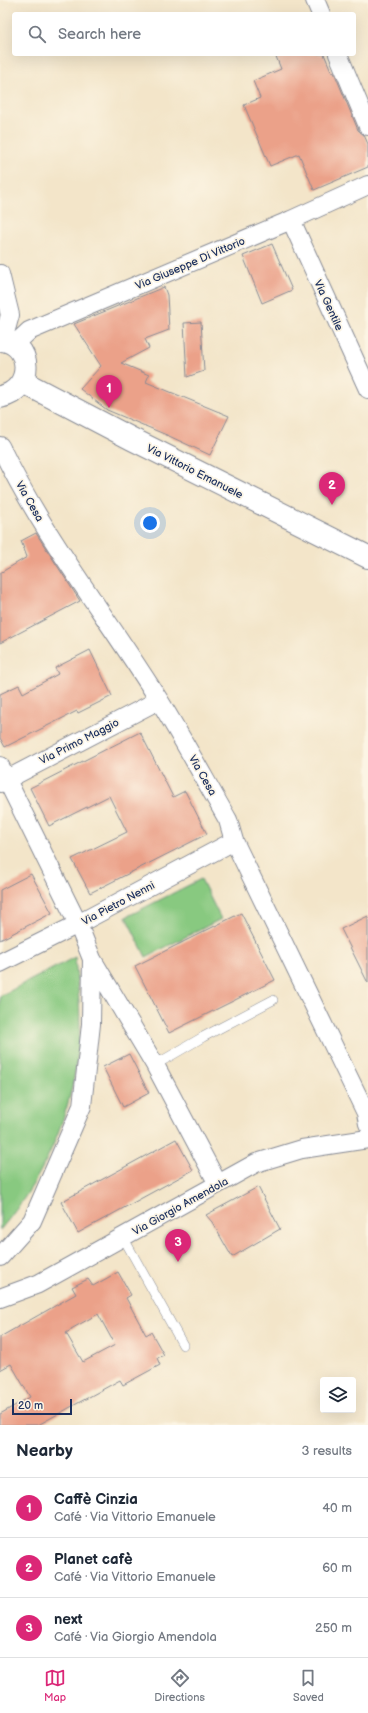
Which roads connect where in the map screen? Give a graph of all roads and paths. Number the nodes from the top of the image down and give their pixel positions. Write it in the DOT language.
graph roads {
  1 [pos="315,0"];
  2 [pos="320,12"];
  3 [pos="339,56"];
  4 [pos="368,126"];
  5 [pos="368,185"];
  6 [pos="291,220"];
  7 [pos="0,274"];
  8 [pos="6,342"];
  9 [pos="23,382"];
  10 [pos="368,389"];
  11 [pos="0,397"];
  12 [pos="0,446"];
  13 [pos="368,557"];
  14 [pos="159,700"];
  15 [pos="2,776"];
  16 [pos="234,841"];
  17 [pos="78,924"];
  18 [pos="92,959"];
  19 [pos="0,963"];
  20 [pos="273,1000"];
  21 [pos="155,1065"];
  22 [pos="368,1124"];
  23 [pos="368,1139"];
  24 [pos="218,1184"];
  25 [pos="123,1237"];
  26 [pos="0,1257"];
  27 [pos="0,1298"];
  28 [pos="183,1345"];
  1 -- 2 [label="street"];
  3 -- 4 [label="street"];
  5 -- 6 [label="street, Via Giuseppe Di Vittorio"];
  6 -- 8 [label="street, Via Giuseppe Di Vittorio"];
  6 -- 10 [label="street, Via Gentile"];
  7 -- 8 [label="street"];
  8 -- 9 [label="street"];
  9 -- 11 [label="street"];
  9 -- 13 [label="street, Via Vittorio Emanuele"];
  12 -- 14 [label="street, Via Cesa"];
  14 -- 15 [label="street, Via Primo Maggio"];
  14 -- 16 [label="street, Via Cesa"];
  15 -- 17 [label="street"];
  16 -- 17 [label="street, Via Pietro Nenni"];
  16 -- 22 [label="street, Via Cesa"];
  17 -- 18 [label="street"];
  17 -- 19 [label="street, Via Pietro Nenni"];
  18 -- 21 [label="street"];
  18 -- 26 [label="street"];
  20 -- 21 [label="lane"];
  21 -- 24 [label="street"];
  23 -- 24 [label="street, Via Giorgio Amendola"];
  24 -- 25 [label="street, Via Giorgio Amendola"];
  25 -- 27 [label="street, Via Giorgio Amendola"];
  25 -- 28 [label="lane"];
}
